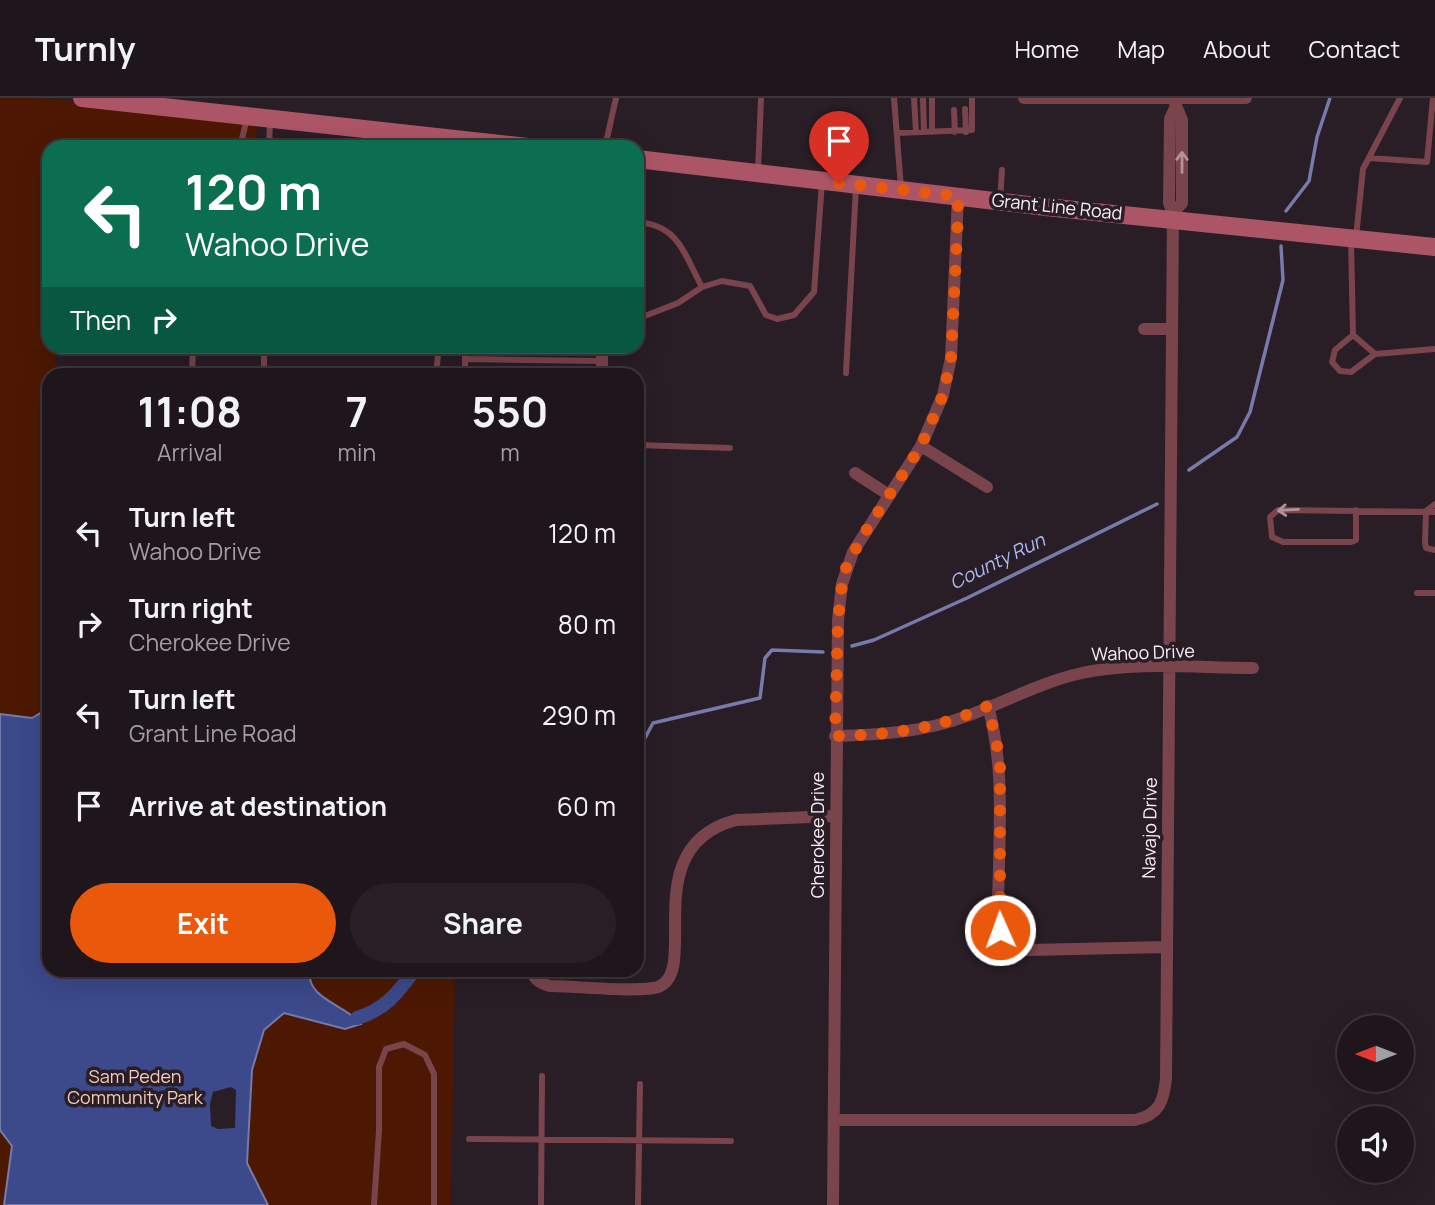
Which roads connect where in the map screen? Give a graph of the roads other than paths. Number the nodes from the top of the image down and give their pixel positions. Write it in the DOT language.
graph roads {
  1 [pos="82,98"];
  2 [pos="616,98"];
  3 [pos="761,98"];
  4 [pos="894,98"];
  5 [pos="914,98"];
  6 [pos="923,98"];
  7 [pos="932,98"];
  8 [pos="972,98"];
  9 [pos="1024,98"];
  10 [pos="1247,98"];
  11 [pos="1400,98"];
  12 [pos="1433,98"];
  13 [pos="1098,99"];
  14 [pos="1207,99"];
  15 [pos="1175,104"];
  16 [pos="965,109"];
  17 [pos="954,110"];
  18 [pos="247,116"];
  19 [pos="270,118"];
  20 [pos="916,132"];
  21 [pos="924,132"];
  22 [pos="932,132"];
  23 [pos="955,132"];
  24 [pos="965,132"];
  25 [pos="897,133"];
  26 [pos="242,140"];
  27 [pos="270,140"];
  28 [pos="426,140"];
  29 [pos="607,140"];
  30 [pos="1369,158"];
  31 [pos="644,160"];
  32 [pos="1002,170"];
  33 [pos="758,173"];
  34 [pos="822,181"];
  35 [pos="856,185"];
  36 [pos="901,190"];
  37 [pos="958,196"];
  38 [pos="1000,201"];
  39 [pos="1173,216"];
  40 [pos="644,222"];
  41 [pos="1353,238"];
  42 [pos="1435,247"];
  43 [pos="702,287"];
  44 [pos="644,316"];
  45 [pos="1144,329"];
  46 [pos="1172,329"];
  47 [pos="1353,335"];
  48 [pos="1435,349"];
  49 [pos="465,354"];
  50 [pos="1375,354"];
  51 [pos="465,359"];
  52 [pos="465,368"];
  53 [pos="602,368"];
  54 [pos="846,373"];
  55 [pos="644,445"];
  56 [pos="921,446"];
  57 [pos="730,448"];
  58 [pos="855,473"];
  59 [pos="987,487"];
  60 [pos="889,495"];
  61 [pos="1435,504"];
  62 [pos="1356,510"];
  63 [pos="1426,511"];
  64 [pos="1435,512"];
  65 [pos="1435,550"];
  66 [pos="1417,593"];
  67 [pos="1435,593"];
  68 [pos="1168,667"];
  69 [pos="1253,668"];
  70 [pos="988,706"];
  71 [pos="835,736"];
  72 [pos="836,816"];
  73 [pos="1167,947"];
  74 [pos="534,977"];
  75 [pos="542,1076"];
  76 [pos="640,1083"];
  77 [pos="835,1120"];
  78 [pos="469,1139"];
  79 [pos="540,1139"];
  80 [pos="638,1140"];
  81 [pos="731,1141"];
  82 [pos="374,1205"];
  83 [pos="434,1205"];
  84 [pos="541,1205"];
  85 [pos="638,1205"];
  86 [pos="833,1205"];
  1 -- 18 [label="main road"];
  2 -- 29 [label="lane"];
  3 -- 33 [label="lane"];
  4 -- 25 [label="lane"];
  5 -- 20 [label="lane"];
  6 -- 21 [label="lane"];
  7 -- 22 [label="lane"];
  8 -- 24 [label="lane"];
  9 -- 13 [label="street"];
  10 -- 14 [label="street"];
  11 -- 30 [label="lane"];
  12 -- 30 [label="lane"];
  13 -- 15 [label="street"];
  14 -- 15 [label="street"];
  15 -- 39 [label="street, Navajo Drive"];
  16 -- 24 [label="lane"];
  17 -- 23 [label="lane"];
  18 -- 19 [label="main road"];
  18 -- 26 [label="lane"];
  19 -- 27 [label="lane"];
  19 -- 28 [label="main road"];
  20 -- 21 [label="lane"];
  20 -- 25 [label="lane"];
  21 -- 22 [label="lane"];
  22 -- 23 [label="lane"];
  23 -- 24 [label="lane"];
  25 -- 36 [label="lane"];
  30 -- 41 [label="lane"];
  31 -- 33 [label="main road, Grant Line Road"];
  32 -- 38 [label="lane"];
  33 -- 34 [label="main road, Grant Line Road"];
  34 -- 35 [label="main road, Grant Line Road"];
  34 -- 43 [label="lane"];
  35 -- 36 [label="main road, Grant Line Road"];
  35 -- 54 [label="lane"];
  36 -- 37 [label="main road, Grant Line Road"];
  37 -- 38 [label="main road, Grant Line Road"];
  37 -- 56 [label="street, Cherokee Drive"];
  38 -- 39 [label="main road, Grant Line Road"];
  39 -- 41 [label="main road, Grant Line Road"];
  39 -- 46 [label="street, Navajo Drive"];
  40 -- 43 [label="lane"];
  41 -- 42 [label="main road, Grant Line Road"];
  41 -- 47 [label="lane"];
  43 -- 44 [label="lane"];
  45 -- 46 [label="street"];
  46 -- 68 [label="street, Navajo Drive"];
  47 -- 50 [label="lane"];
  47 -- 50 [label="lane"];
  48 -- 50 [label="lane"];
  49 -- 51 [label="lane"];
  51 -- 52 [label="lane"];
  51 -- 53 [label="lane"];
  55 -- 57 [label="lane"];
  56 -- 59 [label="street"];
  56 -- 60 [label="street, Cherokee Drive"];
  58 -- 60 [label="street"];
  60 -- 71 [label="street, Cherokee Drive"];
  61 -- 63 [label="lane"];
  62 -- 62 [label="lane, one-way"];
  62 -- 63 [label="lane"];
  63 -- 64 [label="lane"];
  63 -- 65 [label="lane"];
  66 -- 67 [label="lane"];
  68 -- 69 [label="street, Wahoo Drive"];
  68 -- 70 [label="street, Wahoo Drive"];
  68 -- 73 [label="street, Navajo Drive"];
  70 -- 71 [label="street, Wahoo Drive"];
  70 -- 73 [label="street"];
  71 -- 72 [label="street, Cherokee Drive"];
  72 -- 74 [label="street"];
  72 -- 77 [label="street, Cherokee Drive"];
  73 -- 77 [label="street, Navajo Drive"];
  75 -- 79 [label="lane"];
  76 -- 80 [label="lane"];
  77 -- 86 [label="street, Cherokee Drive"];
  78 -- 79 [label="lane"];
  79 -- 80 [label="lane"];
  79 -- 84 [label="lane"];
  80 -- 81 [label="lane"];
  80 -- 85 [label="lane"];
  82 -- 83 [label="lane"];
}
